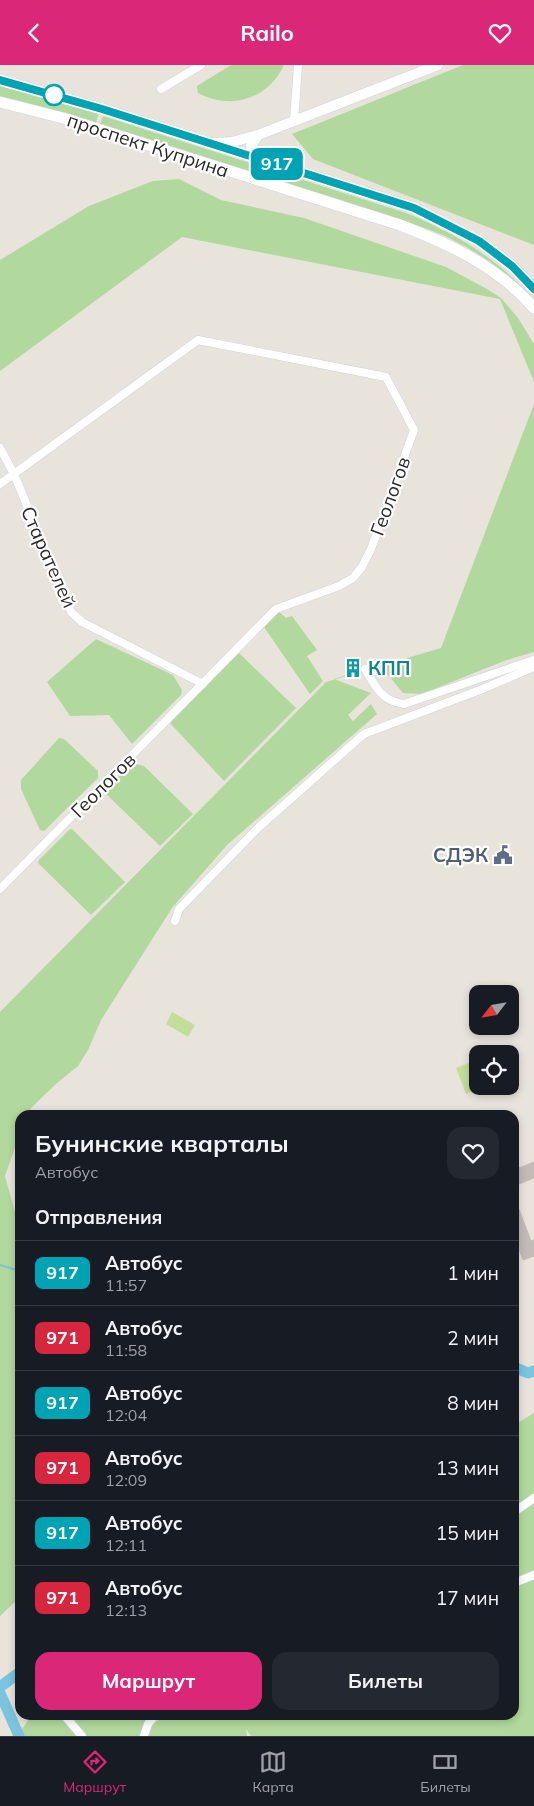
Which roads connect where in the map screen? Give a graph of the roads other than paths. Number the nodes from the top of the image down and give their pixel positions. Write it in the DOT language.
graph roads {
  1 [pos="201,65"];
  2 [pos="298,65"];
  3 [pos="438,65"];
  4 [pos="0,80"];
  5 [pos="161,89"];
  6 [pos="0,102"];
  7 [pos="294,121"];
  8 [pos="258,135"];
  9 [pos="203,142"];
  10 [pos="262,159"];
  11 [pos="534,289"];
  12 [pos="534,308"];
  13 [pos="0,448"];
  14 [pos="14,474"];
  15 [pos="0,484"];
  16 [pos="534,660"];
  17 [pos="534,667"];
  18 [pos="365,669"];
  19 [pos="203,684"];
  20 [pos="0,889"];
  21 [pos="175,921"];
  22 [pos="534,1498"];
  23 [pos="519,1508"];
  24 [pos="534,1575"];
  25 [pos="519,1581"];
  26 [pos="68,1720"];
  27 [pos="151,1720"];
  28 [pos="82,1736"];
  29 [pos="144,1736"];
  1 -- 5 [label="street"];
  2 -- 7 [label="street"];
  3 -- 7 [label="street"];
  4 -- 9 [label="main road, проспект Куприна"];
  6 -- 12 [label="main road, проспект Куприна"];
  7 -- 8 [label="street"];
  8 -- 9 [label="street"];
  8 -- 10 [label="street"];
  9 -- 10 [label="main road, проспект Куприна"];
  10 -- 11 [label="main road, проспект Куприна"];
  13 -- 14 [label="street, Старателей"];
  14 -- 15 [label="street, Геологов"];
  14 -- 19 [label="street, Старателей"];
  14 -- 19 [label="street, Геологов"];
  16 -- 18 [label="street"];
  17 -- 21 [label="street"];
  19 -- 20 [label="street, Геологов"];
  22 -- 23 [label="street"];
  24 -- 25 [label="street"];
  26 -- 28 [label="street"];
  27 -- 29 [label="street"];
}
